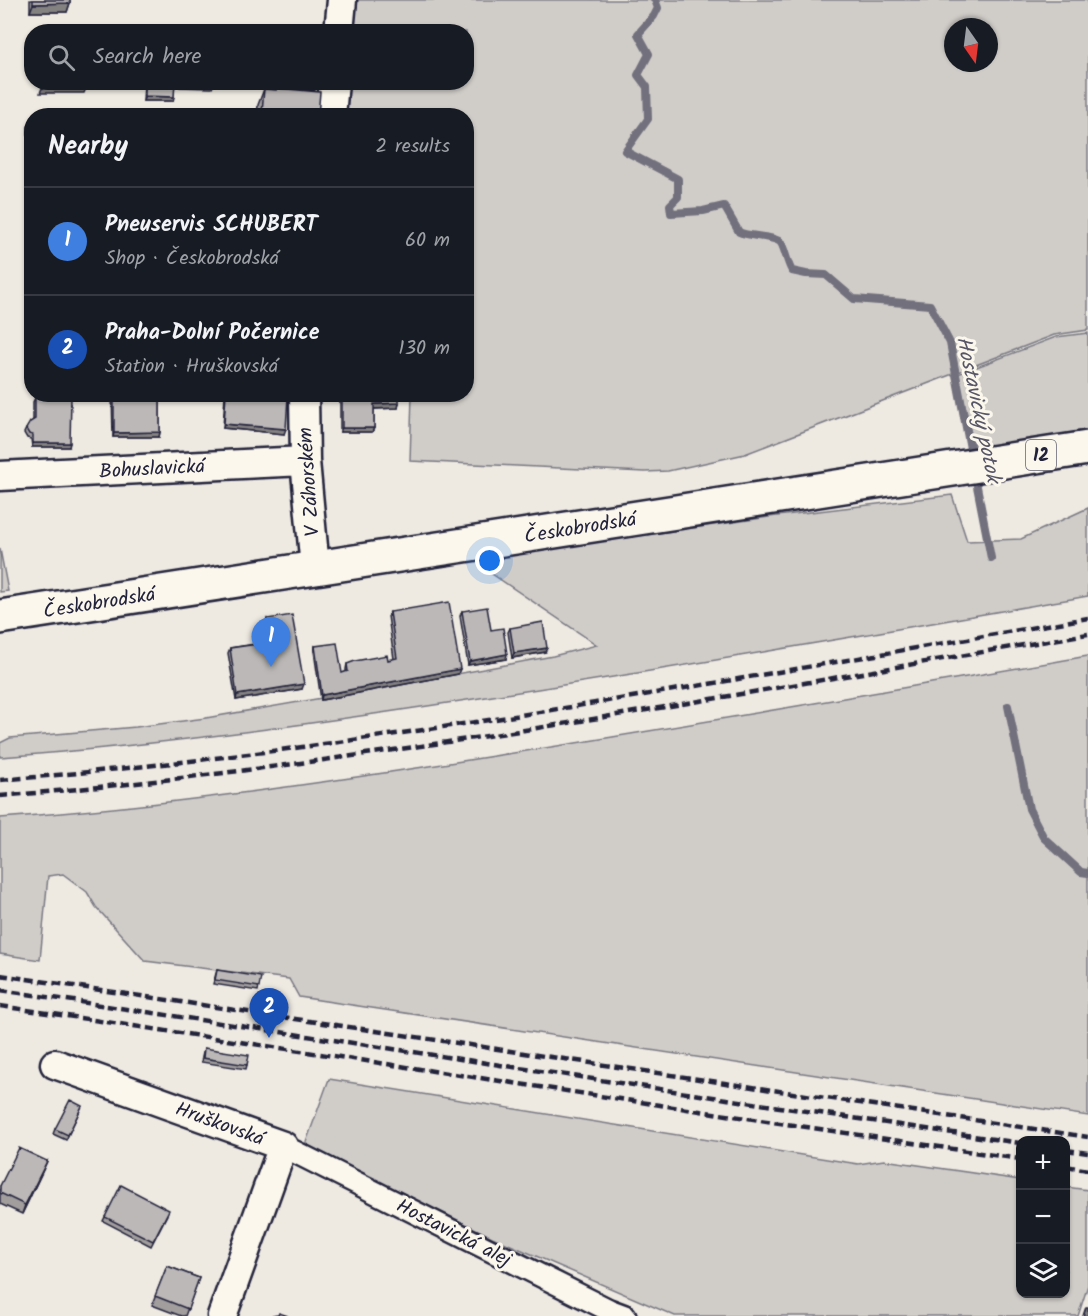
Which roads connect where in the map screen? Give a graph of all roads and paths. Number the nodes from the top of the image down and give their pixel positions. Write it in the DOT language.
graph roads {
  1 [pos="342,0"];
  2 [pos="340,24"];
  3 [pos="333,90"];
  4 [pos="332,108"];
  5 [pos="304,402"];
  6 [pos="1088,448"];
  7 [pos="305,461"];
  8 [pos="0,476"];
  9 [pos="315,568"];
  10 [pos="0,617"];
  11 [pos="55,1064"];
  12 [pos="283,1146"];
  13 [pos="222,1316"];
  14 [pos="625,1316"];
  1 -- 2 [label="street"];
  3 -- 4 [label="street"];
  5 -- 7 [label="street, V Záhorském"];
  6 -- 9 [label="main road, Českobrodská / 12"];
  7 -- 8 [label="street, Bohuslavická"];
  7 -- 9 [label="street, V Záhorském"];
  9 -- 10 [label="main road, Českobrodská / 12"];
  11 -- 12 [label="street, Hruškovská"];
  12 -- 13 [label="street, Hruškovská"];
  12 -- 14 [label="street, Hostavická alej"];
}
